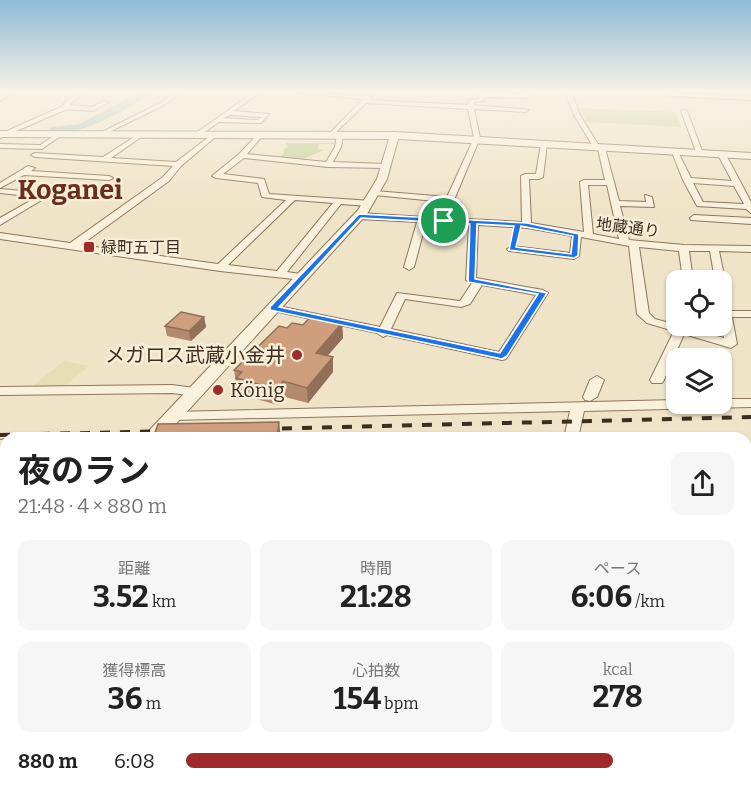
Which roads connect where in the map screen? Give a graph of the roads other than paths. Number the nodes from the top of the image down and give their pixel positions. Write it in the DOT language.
graph roads {
  1 [pos="111,129"];
  2 [pos="205,129"];
  3 [pos="341,129"];
  4 [pos="474,129"];
  5 [pos="586,129"];
  6 [pos="691,129"];
  7 [pos="62,133"];
  8 [pos="103,133"];
  9 [pos="1,134"];
  10 [pos="142,134"];
  11 [pos="198,134"];
  12 [pos="216,134"];
  13 [pos="261,134"];
  14 [pos="336,135"];
  15 [pos="395,135"];
  16 [pos="476,140"];
  17 [pos="544,144"];
  18 [pos="0,146"];
  19 [pos="599,148"];
  20 [pos="674,152"];
  21 [pos="701,154"];
  22 [pos="35,155"];
  23 [pos="722,155"];
  24 [pos="51,156"];
  25 [pos="242,156"];
  26 [pos="751,156"];
  27 [pos="104,159"];
  28 [pos="178,164"];
  29 [pos="328,165"];
  30 [pos="385,166"];
  31 [pos="24,173"];
  32 [pos="80,177"];
  33 [pos="109,178"];
  34 [pos="687,180"];
  35 [pos="611,183"];
  36 [pos="739,187"];
  37 [pos="0,188"];
  38 [pos="751,190"];
  39 [pos="375,193"];
  40 [pos="648,197"];
  41 [pos="293,198"];
  42 [pos="450,200"];
  43 [pos="339,201"];
  44 [pos="369,203"];
  45 [pos="616,203"];
  46 [pos="750,208"];
  47 [pos="359,216"];
  48 [pos="693,218"];
  49 [pos="422,220"];
  50 [pos="444,221"];
  51 [pos="751,221"];
  52 [pos="0,222"];
  53 [pos="474,222"];
  54 [pos="577,235"];
  55 [pos="0,236"];
  56 [pos="589,237"];
  57 [pos="516,238"];
  58 [pos="630,243"];
  59 [pos="73,246"];
  60 [pos="684,248"];
  61 [pos="714,249"];
  62 [pos="751,249"];
  63 [pos="409,267"];
  64 [pos="220,268"];
  65 [pos="687,270"];
  66 [pos="718,270"];
  67 [pos="280,274"];
  68 [pos="303,277"];
  69 [pos="478,282"];
  70 [pos="273,308"];
  71 [pos="732,314"];
  72 [pos="751,314"];
  73 [pos="666,325"];
  74 [pos="383,333"];
  75 [pos="685,336"];
  76 [pos="707,336"];
  77 [pos="730,336"];
  78 [pos="597,380"];
  79 [pos="657,380"];
  80 [pos="0,391"];
  81 [pos="195,392"];
  82 [pos="590,397"];
  83 [pos="751,404"];
  84 [pos="578,407"];
  85 [pos="172,416"];
  86 [pos="157,432"];
  87 [pos="572,432"];
  1 -- 8 [label="street"];
  2 -- 11 [label="street"];
  3 -- 14 [label="street"];
  4 -- 16 [label="street"];
  5 -- 19 [label="street"];
  6 -- 21 [label="street"];
  7 -- 8 [label="street"];
  7 -- 9 [label="street"];
  7 -- 18 [label="street"];
  8 -- 10 [label="street"];
  10 -- 11 [label="street"];
  10 -- 27 [label="street"];
  11 -- 12 [label="street"];
  12 -- 13 [label="street"];
  12 -- 28 [label="street"];
  13 -- 14 [label="street"];
  13 -- 25 [label="street"];
  14 -- 15 [label="street"];
  14 -- 29 [label="street"];
  15 -- 16 [label="street"];
  15 -- 30 [label="street"];
  16 -- 17 [label="street"];
  16 -- 42 [label="street"];
  17 -- 19 [label="street"];
  17 -- 57 [label="street"];
  19 -- 20 [label="street"];
  19 -- 35 [label="street"];
  20 -- 21 [label="street"];
  20 -- 34 [label="street"];
  21 -- 23 [label="street"];
  22 -- 24 [label="street"];
  23 -- 26 [label="street"];
  23 -- 36 [label="street"];
  24 -- 27 [label="street"];
  24 -- 31 [label="street"];
  25 -- 29 [label="street"];
  25 -- 41 [label="street"];
  27 -- 28 [label="street"];
  27 -- 32 [label="street"];
  28 -- 59 [label="street"];
  29 -- 30 [label="street"];
  30 -- 39 [label="street"];
  31 -- 32 [label="street"];
  31 -- 37 [label="street"];
  32 -- 33 [label="street"];
  34 -- 36 [label="street"];
  34 -- 46 [label="street"];
  35 -- 45 [label="street"];
  35 -- 56 [label="street"];
  36 -- 38 [label="street"];
  36 -- 46 [label="street"];
  37 -- 52 [label="street"];
  39 -- 42 [label="street"];
  39 -- 44 [label="street"];
  40 -- 45 [label="street"];
  41 -- 43 [label="street"];
  41 -- 64 [label="street"];
  42 -- 50 [label="street"];
  43 -- 44 [label="street"];
  43 -- 67 [label="street"];
  44 -- 47 [label="street"];
  45 -- 58 [label="street"];
  47 -- 49 [label="street, 地蔵通り"];
  47 -- 68 [label="street"];
  48 -- 51 [label="street"];
  49 -- 50 [label="street, 地蔵通り"];
  49 -- 63 [label="street"];
  50 -- 53 [label="street, 地蔵通り"];
  53 -- 57 [label="street, 地蔵通り"];
  53 -- 69 [label="street"];
  54 -- 56 [label="street, 地蔵通り"];
  54 -- 57 [label="street, 地蔵通り"];
  54 -- 57 [label="street"];
  55 -- 59 [label="street"];
  56 -- 58 [label="street, 地蔵通り"];
  58 -- 60 [label="street, 地蔵通り"];
  58 -- 73 [label="street"];
  59 -- 64 [label="street"];
  60 -- 61 [label="street, 地蔵通り"];
  60 -- 65 [label="street"];
  61 -- 62 [label="street, 地蔵通り"];
  61 -- 66 [label="street"];
  64 -- 67 [label="street"];
  67 -- 68 [label="street"];
  68 -- 70 [label="street"];
  69 -- 74 [label="street"];
  69 -- 74 [label="street"];
  70 -- 74 [label="street"];
  70 -- 81 [label="street"];
  71 -- 72 [label="street"];
  75 -- 79 [label="street"];
  76 -- 77 [label="street"];
  78 -- 82 [label="street"];
  80 -- 81 [label="street"];
  81 -- 85 [label="street"];
  83 -- 84 [label="street"];
  84 -- 85 [label="street"];
  84 -- 87 [label="street"];
  85 -- 86 [label="street"];
}
